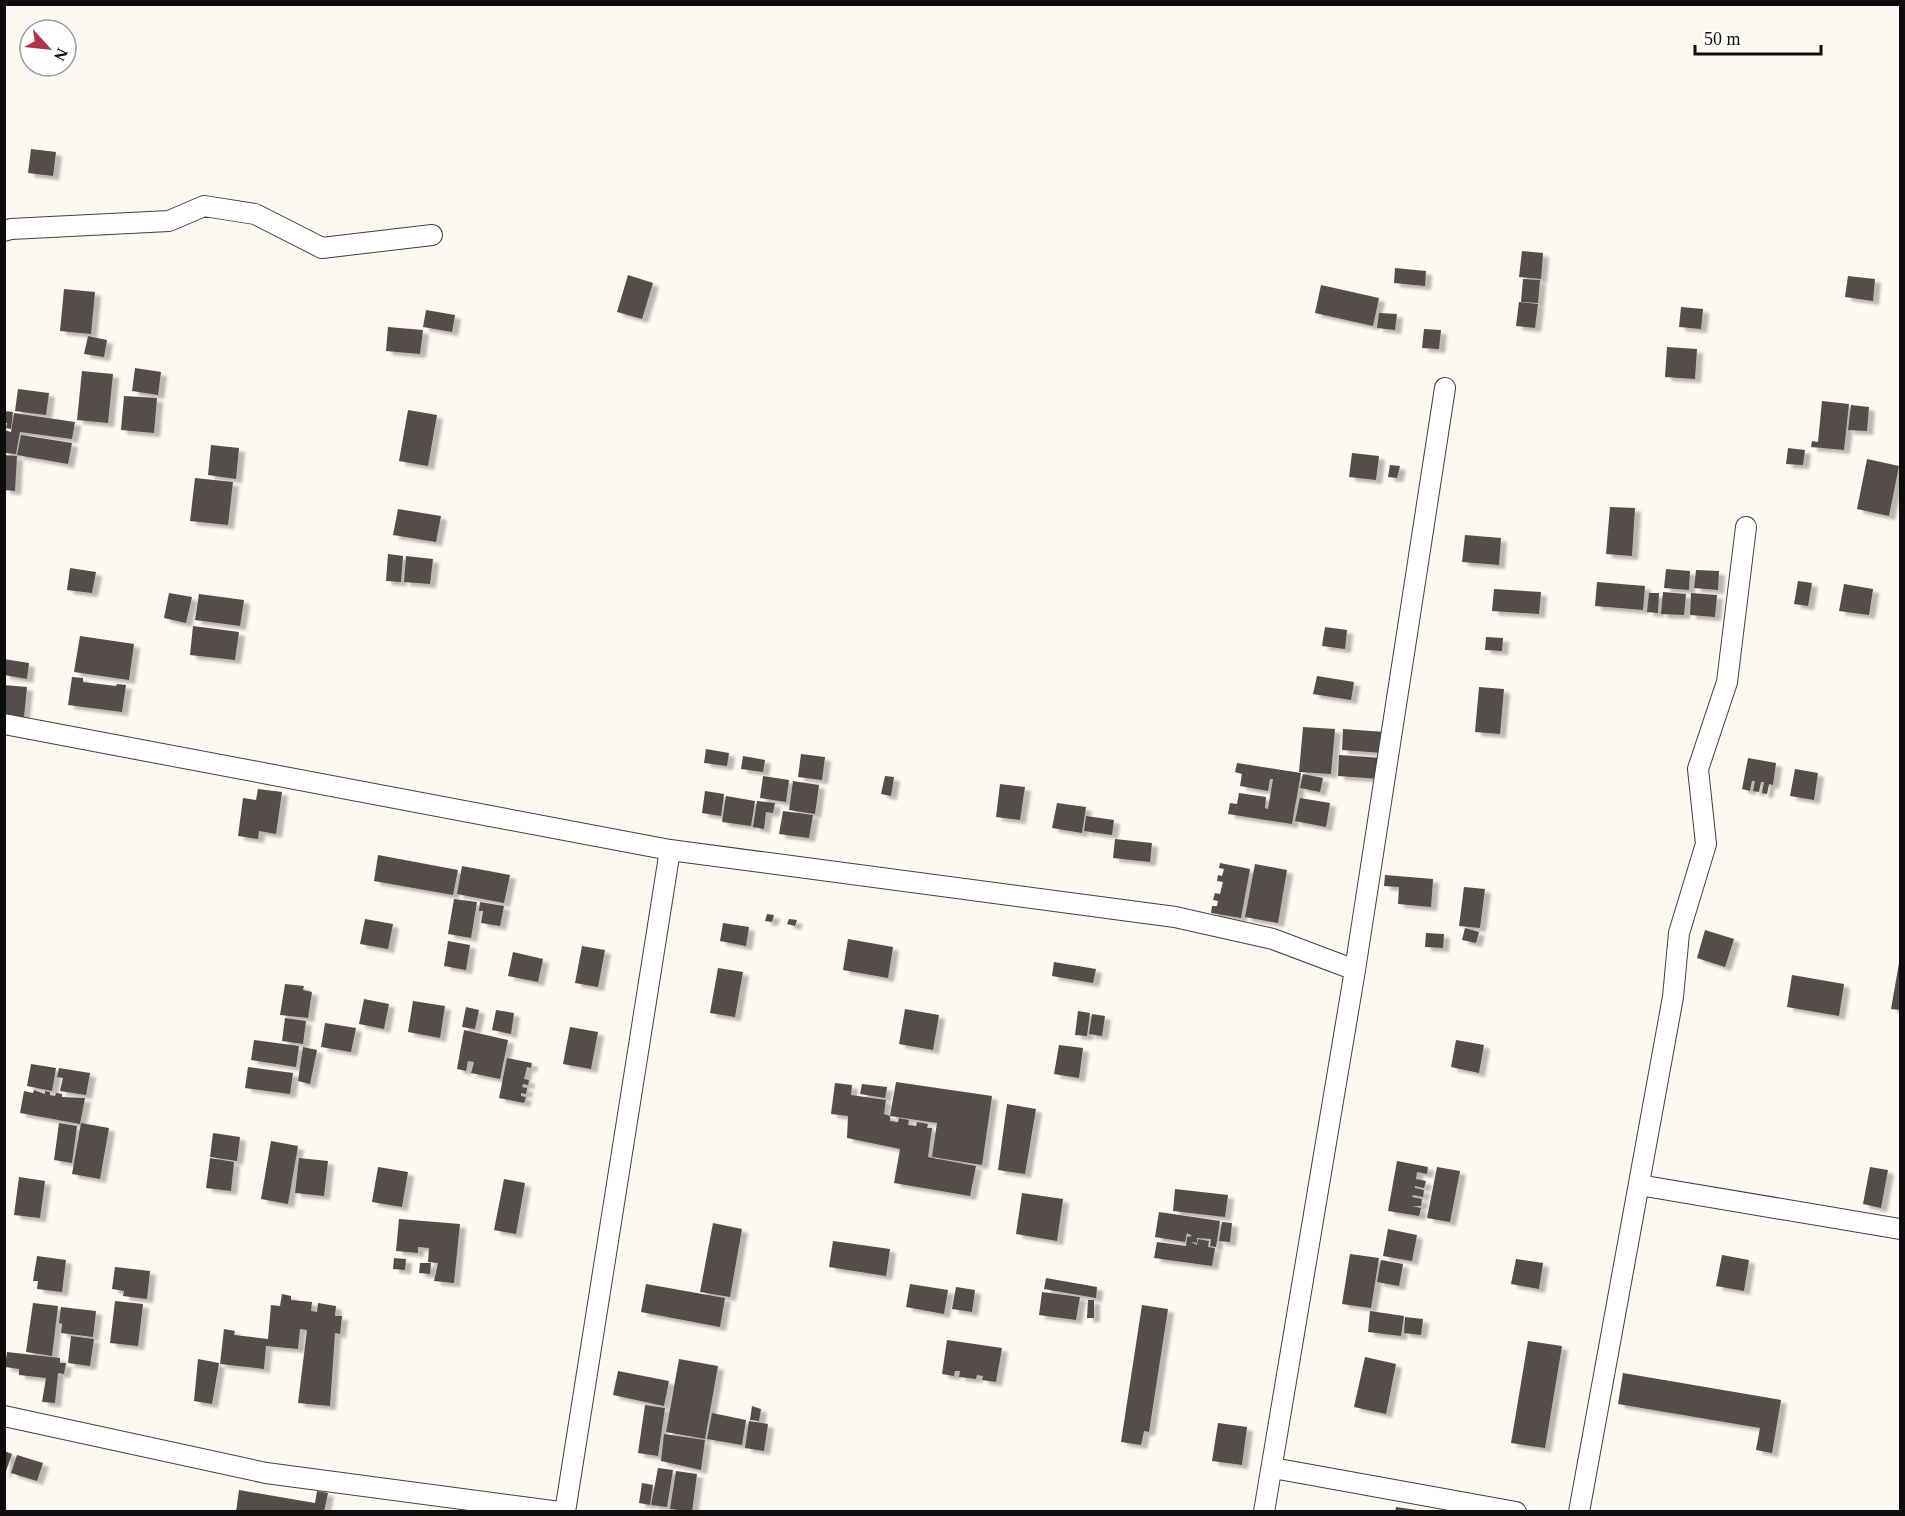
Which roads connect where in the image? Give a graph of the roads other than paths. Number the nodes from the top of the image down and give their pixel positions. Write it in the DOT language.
graph roads {
  1 [pos="4,231"];
  2 [pos="432,234"];
  3 [pos="1445,388"];
  4 [pos="1746,527"];
  5 [pos="4,724"];
  6 [pos="670,850"];
  7 [pos="1355,970"];
  8 [pos="1639,1185"];
  9 [pos="1900,1229"];
  10 [pos="4,1416"];
  11 [pos="1272,1468"];
  12 [pos="560,1512"];
  13 [pos="565,1512"];
  14 [pos="1264,1512"];
  15 [pos="1516,1512"];
  16 [pos="1579,1512"];
  1 -- 2 [label="street"];
  3 -- 7 [label="street"];
  4 -- 8 [label="street"];
  5 -- 6 [label="street"];
  6 -- 7 [label="street"];
  6 -- 13 [label="street"];
  7 -- 11 [label="street"];
  8 -- 9 [label="street"];
  8 -- 16 [label="street"];
  10 -- 12 [label="street"];
  11 -- 14 [label="street"];
  11 -- 15 [label="street"];
}
